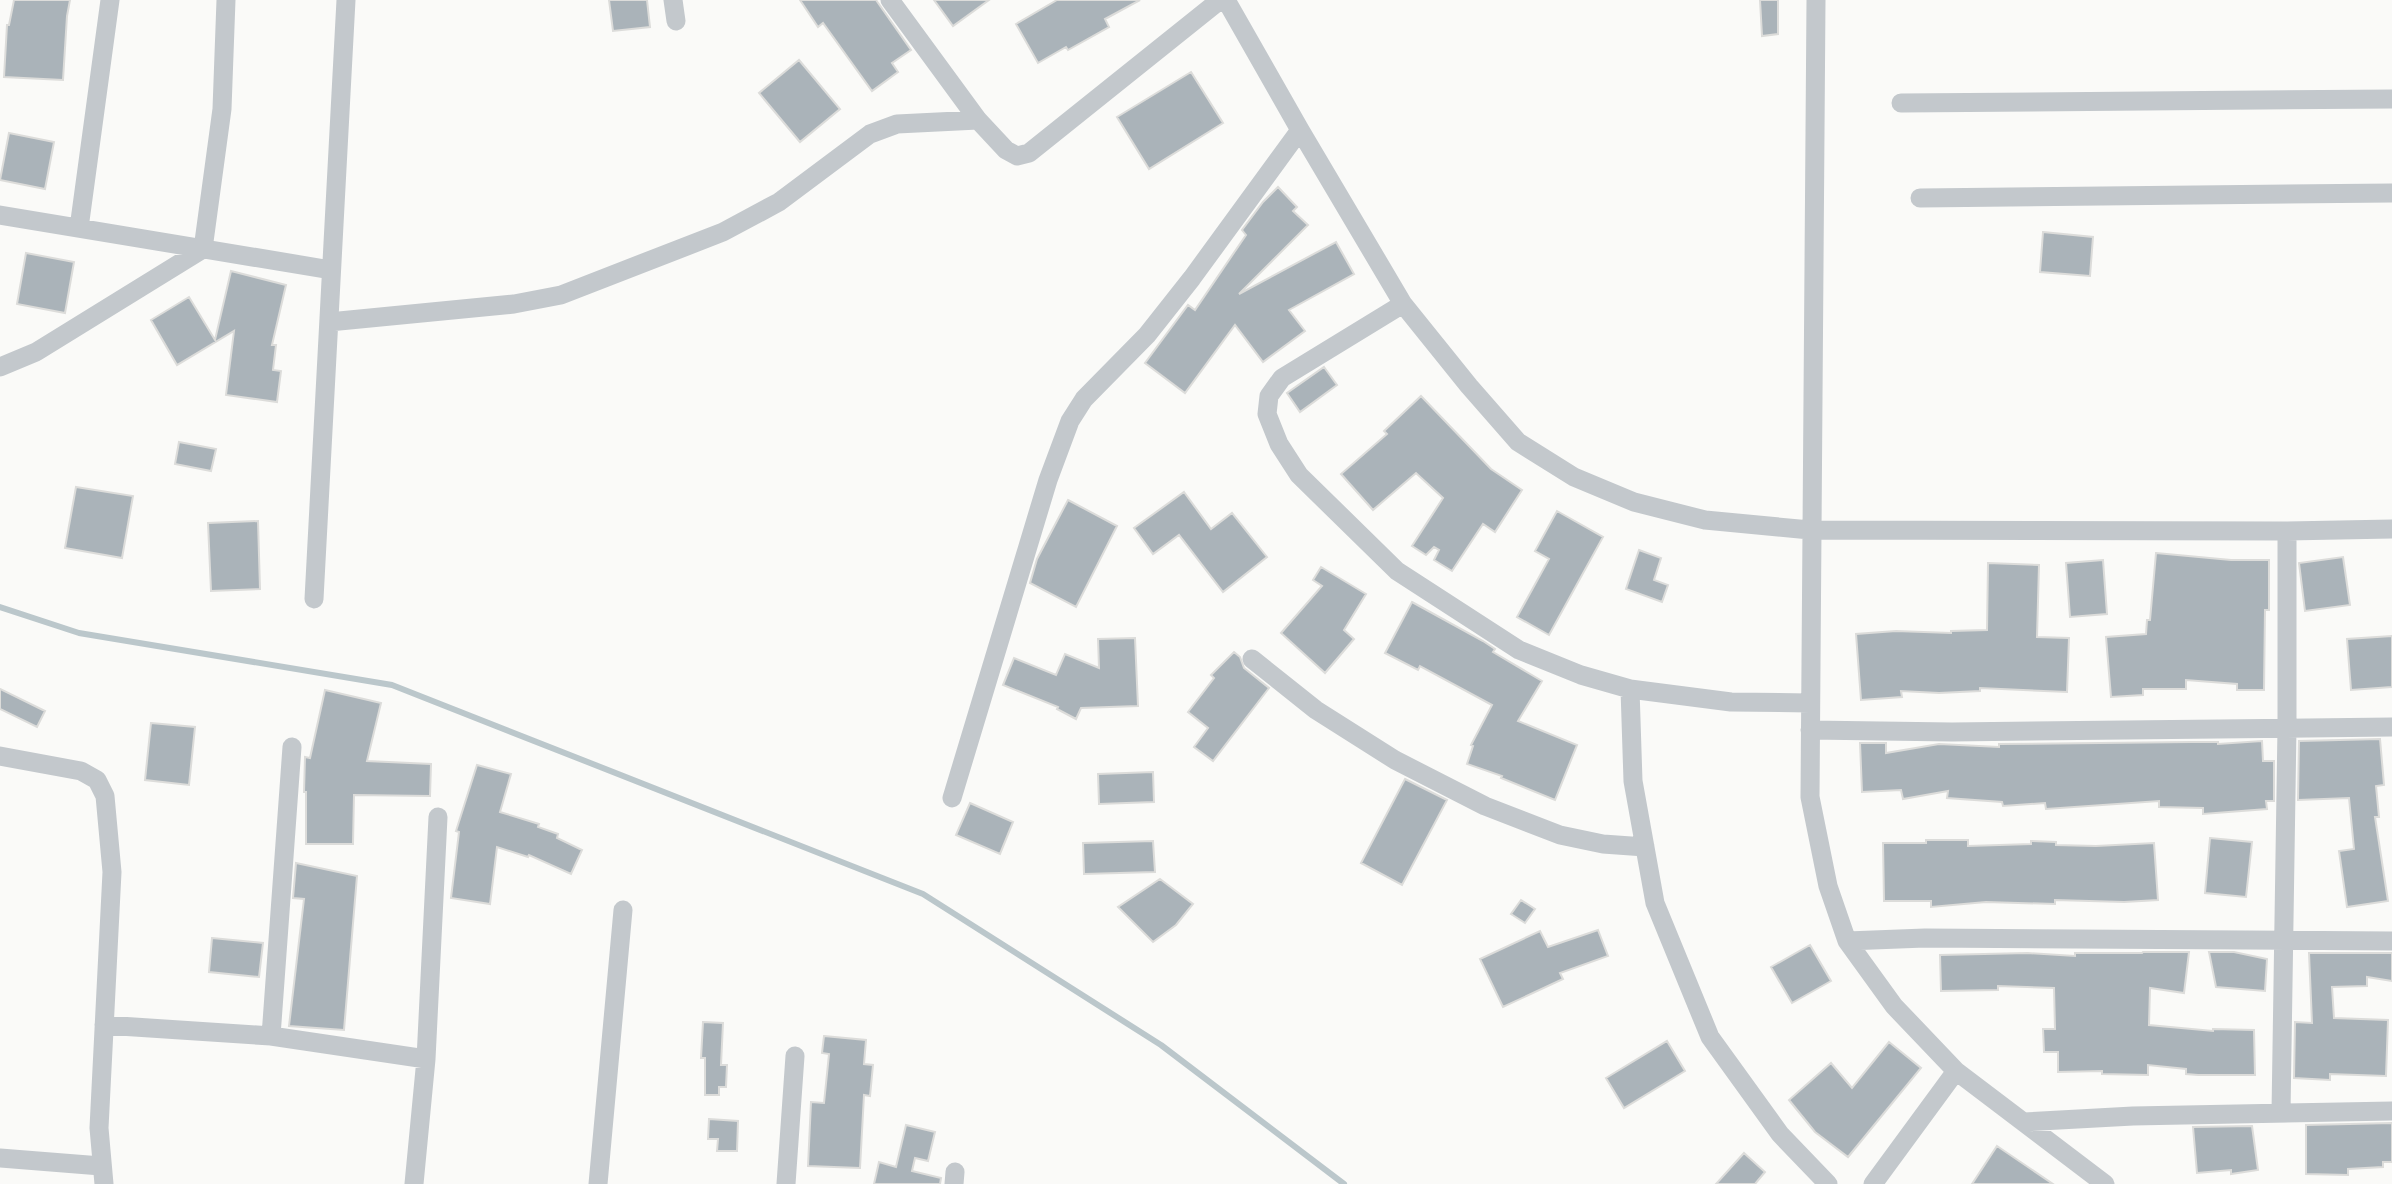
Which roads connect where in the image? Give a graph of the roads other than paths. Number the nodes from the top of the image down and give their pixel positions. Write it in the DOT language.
graph roads {
  1 [pos="110,0"];
  2 [pos="226,0"];
  3 [pos="346,0"];
  4 [pos="673,0"];
  5 [pos="890,0"];
  6 [pos="1220,0"];
  7 [pos="1226,0"];
  8 [pos="1816,0"];
  9 [pos="676,21"];
  10 [pos="2392,99"];
  11 [pos="1901,103"];
  12 [pos="978,120"];
  13 [pos="1300,130"];
  14 [pos="2392,193"];
  15 [pos="1920,198"];
  16 [pos="0,215"];
  17 [pos="79,228"];
  18 [pos="203,249"];
  19 [pos="331,270"];
  20 [pos="1403,304"];
  21 [pos="329,322"];
  22 [pos="0,367"];
  23 [pos="2392,529"];
  24 [pos="1810,530"];
  25 [pos="2287,531"];
  26 [pos="314,599"];
  27 [pos="1252,659"];
  28 [pos="1630,689"];
  29 [pos="1810,703"];
  30 [pos="2287,727"];
  31 [pos="2392,727"];
  32 [pos="1810,730"];
  33 [pos="292,747"];
  34 [pos="0,756"];
  35 [pos="952,798"];
  36 [pos="438,817"];
  37 [pos="1645,847"];
  38 [pos="623,910"];
  39 [pos="1847,941"];
  40 [pos="2392,941"];
  41 [pos="2285,942"];
  42 [pos="104,1026"];
  43 [pos="271,1036"];
  44 [pos="794,1056"];
  45 [pos="426,1059"];
  46 [pos="1956,1071"];
  47 [pos="2392,1111"];
  48 [pos="2281,1113"];
  49 [pos="2024,1122"];
  50 [pos="0,1158"];
  51 [pos="102,1175"];
  52 [pos="414,1184"];
  53 [pos="598,1184"];
  54 [pos="786,1184"];
  55 [pos="1828,1184"];
  56 [pos="1873,1184"];
  57 [pos="2105,1184"];
  1 -- 17 [label="street"];
  2 -- 18 [label="street"];
  3 -- 19 [label="street"];
  4 -- 9 [label="street"];
  5 -- 12 [label="street"];
  6 -- 12 [label="street"];
  7 -- 13 [label="street"];
  8 -- 24 [label="street"];
  10 -- 11 [label="street"];
  12 -- 21 [label="street"];
  13 -- 20 [label="street"];
  13 -- 35 [label="street"];
  14 -- 15 [label="street"];
  16 -- 17 [label="street"];
  17 -- 18 [label="street"];
  18 -- 19 [label="street"];
  18 -- 22 [label="street"];
  19 -- 21 [label="street"];
  20 -- 24 [label="street"];
  20 -- 28 [label="street"];
  21 -- 26 [label="street"];
  23 -- 25 [label="street"];
  24 -- 25 [label="street"];
  24 -- 29 [label="street"];
  25 -- 30 [label="street"];
  27 -- 37 [label="street"];
  28 -- 29 [label="street"];
  28 -- 37 [label="street"];
  29 -- 32 [label="street"];
  30 -- 31 [label="street"];
  30 -- 32 [label="street"];
  30 -- 41 [label="street"];
  32 -- 39 [label="street"];
  33 -- 43 [label="street"];
  34 -- 42 [label="street"];
  36 -- 45 [label="street"];
  37 -- 55 [label="street"];
  38 -- 53 [label="street"];
  39 -- 41 [label="street"];
  39 -- 46 [label="street"];
  40 -- 41 [label="street"];
  41 -- 48 [label="street"];
  42 -- 43 [label="street"];
  42 -- 51 [label="street"];
  43 -- 45 [label="street"];
  44 -- 54 [label="street"];
  45 -- 52 [label="street"];
  46 -- 49 [label="street"];
  46 -- 56 [label="street"];
  47 -- 48 [label="street"];
  48 -- 49 [label="street"];
  49 -- 57 [label="street"];
  50 -- 51 [label="street"];
}
